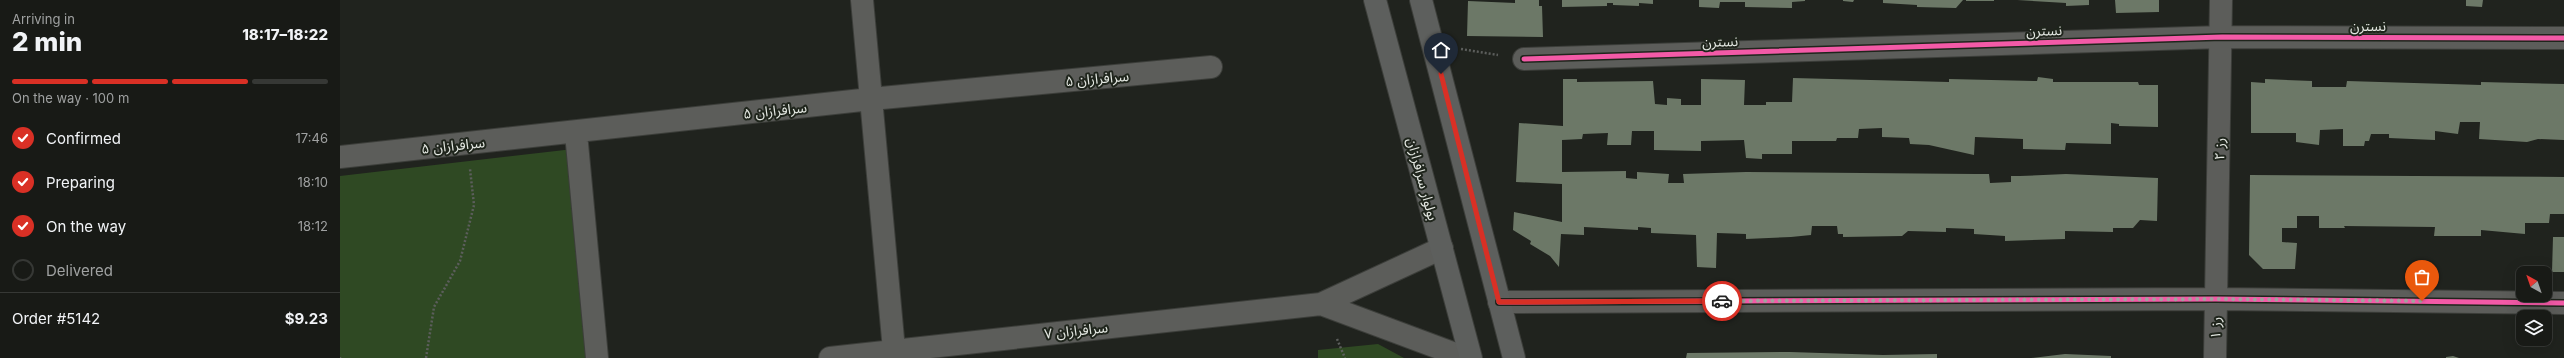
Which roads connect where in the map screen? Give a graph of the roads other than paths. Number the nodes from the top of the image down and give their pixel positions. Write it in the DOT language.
graph roads {
  1 [pos="862,0"];
  2 [pos="1375,0"];
  3 [pos="1421,0"];
  4 [pos="2221,0"];
  5 [pos="2222,37"];
  6 [pos="2564,38"];
  7 [pos="1524,59"];
  8 [pos="1211,67"];
  9 [pos="871,99"];
  10 [pos="576,133"];
  11 [pos="340,157"];
  12 [pos="1442,248"];
  13 [pos="2216,299"];
  14 [pos="1499,302"];
  15 [pos="2564,303"];
  16 [pos="1321,304"];
  17 [pos="894,350"];
  18 [pos="597,358"];
  19 [pos="830,358"];
  20 [pos="1466,358"];
  21 [pos="1471,358"];
  22 [pos="1514,358"];
  23 [pos="2215,358"];
  1 -- 9 [label="street"];
  2 -- 12 [label="main road, بولوار سرافرازان"];
  3 -- 14 [label="main road"];
  4 -- 5 [label="street, رز ۲"];
  5 -- 6 [label="street, نسترن"];
  5 -- 7 [label="street, نسترن"];
  5 -- 13 [label="street, رز ۲"];
  8 -- 9 [label="street, سرافرازان ۵"];
  9 -- 10 [label="street, سرافرازان ۵"];
  9 -- 17 [label="street"];
  10 -- 11 [label="street, سرافرازان ۵"];
  10 -- 18 [label="street"];
  12 -- 16 [label="street"];
  12 -- 21 [label="main road, بولوار سرافرازان"];
  13 -- 14 [label="street"];
  13 -- 15 [label="street"];
  13 -- 23 [label="street, رز ۱"];
  14 -- 22 [label="main road"];
  16 -- 17 [label="street, سرافرازان ۷"];
  16 -- 20 [label="street"];
  17 -- 19 [label="street, سرافرازان ۷"];
}
